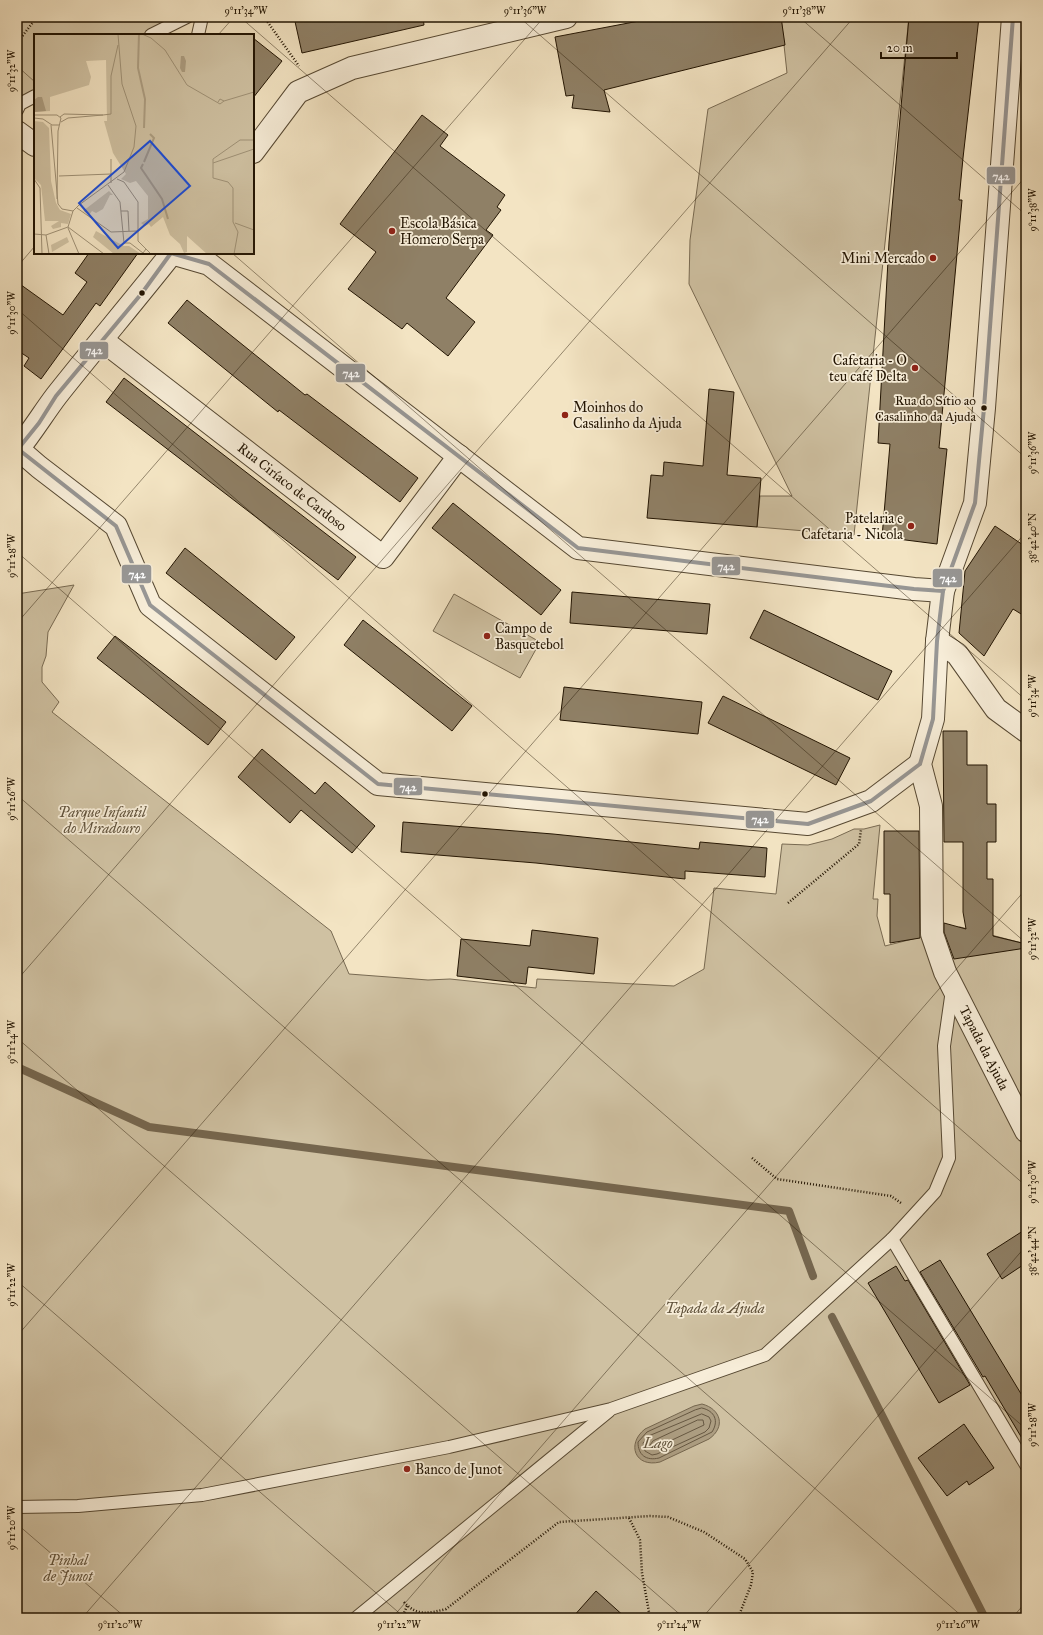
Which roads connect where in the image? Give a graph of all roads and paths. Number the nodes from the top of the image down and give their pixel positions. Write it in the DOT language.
graph roads {
  1 [pos="37,17"];
  2 [pos="187,17"];
  3 [pos="202,17"];
  4 [pos="264,17"];
  5 [pos="566,17"];
  6 [pos="1013,17"];
  7 [pos="153,34"];
  8 [pos="198,34"];
  9 [pos="17,43"];
  10 [pos="302,70"];
  11 [pos="34,97"];
  12 [pos="17,110"];
  13 [pos="17,132"];
  14 [pos="34,144"];
  15 [pos="254,151"];
  16 [pos="170,254"];
  17 [pos="174,254"];
  18 [pos="102,340"];
  19 [pos="18,448"];
  20 [pos="459,456"];
  21 [pos="942,591"];
  22 [pos="937,641"];
  23 [pos="1026,731"];
  24 [pos="920,764"];
  25 [pos="860,831"];
  26 [pos="788,902"];
  27 [pos="953,987"];
  28 [pos="1026,1131"];
  29 [pos="752,1158"];
  30 [pos="915,1214"];
  31 [pos="892,1239"];
  32 [pos="611,1409"];
  33 [pos="1026,1466"];
  34 [pos="17,1507"];
  35 [pos="629,1518"];
  36 [pos="392,1588"];
  37 [pos="407,1606"];
  38 [pos="356,1618"];
  39 [pos="402,1618"];
  40 [pos="650,1618"];
  41 [pos="738,1618"];
  1 -- 9 [label="path"];
  2 -- 7 [label="lane"];
  3 -- 8 [label="lane"];
  4 -- 10 [label="path"];
  5 -- 15 [label="street"];
  6 -- 21 [label="street"];
  11 -- 12 [label="lane"];
  13 -- 14 [label="street"];
  16 -- 18 [label="street"];
  17 -- 20 [label="street"];
  18 -- 19 [label="street"];
  18 -- 20 [label="street, Rua Ciríaco de Cardoso"];
  19 -- 24 [label="street"];
  20 -- 21 [label="street"];
  21 -- 22 [label="street"];
  22 -- 23 [label="street"];
  22 -- 24 [label="street"];
  24 -- 27 [label="street, Tapada da Ajuda"];
  25 -- 26 [label="path"];
  27 -- 28 [label="street, Tapada da Ajuda"];
  27 -- 30 [label="lane"];
  29 -- 30 [label="path"];
  30 -- 31 [label="lane"];
  31 -- 32 [label="lane"];
  31 -- 33 [label="lane"];
  32 -- 34 [label="lane"];
  32 -- 36 [label="lane"];
  35 -- 37 [label="path"];
  35 -- 40 [label="path"];
  35 -- 41 [label="path"];
  36 -- 37 [label="path"];
  36 -- 38 [label="lane"];
  37 -- 39 [label="path"];
}
